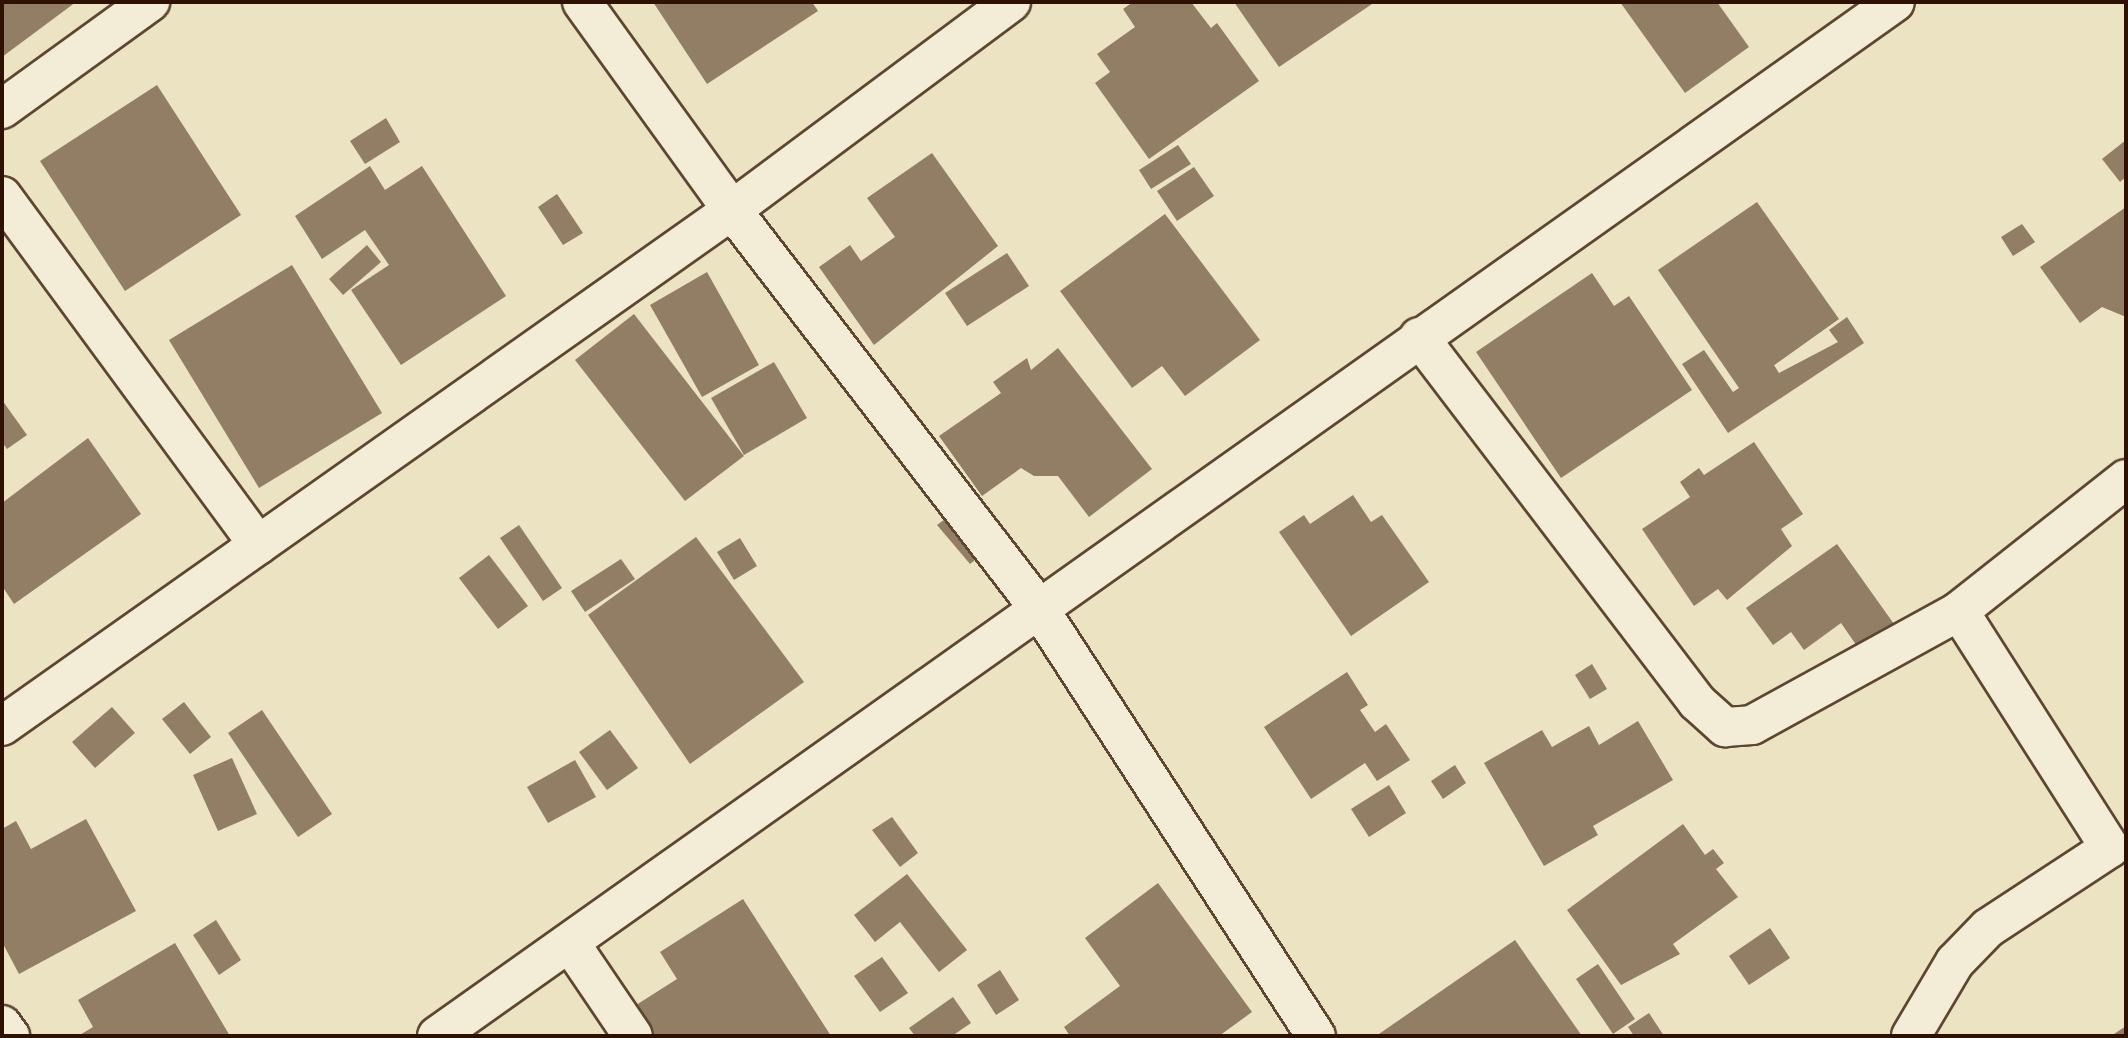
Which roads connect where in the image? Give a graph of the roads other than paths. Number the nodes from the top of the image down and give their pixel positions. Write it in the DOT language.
graph roads {
  1 [pos="150,2"];
  2 [pos="582,2"];
  3 [pos="1011,2"];
  4 [pos="1888,4"];
  5 [pos="2,109"];
  6 [pos="2,196"];
  7 [pos="732,210"];
  8 [pos="1419,337"];
  9 [pos="2126,479"];
  10 [pos="258,545"];
  11 [pos="1038,607"];
  12 [pos="1959,611"];
  13 [pos="2,726"];
  14 [pos="570,943"];
  15 [pos="2,1025"];
  16 [pos="1309,1034"];
  17 [pos="10,1036"];
  18 [pos="437,1036"];
  19 [pos="633,1036"];
  20 [pos="1911,1036"];
  1 -- 5 [label="street"];
  2 -- 7 [label="street"];
  3 -- 7 [label="street"];
  4 -- 8 [label="street"];
  6 -- 10 [label="street"];
  7 -- 10 [label="street"];
  7 -- 11 [label="street"];
  8 -- 11 [label="street"];
  8 -- 12 [label="street"];
  9 -- 12 [label="street"];
  10 -- 13 [label="street"];
  11 -- 14 [label="street"];
  11 -- 16 [label="street"];
  12 -- 20 [label="street"];
  14 -- 18 [label="street"];
  14 -- 19 [label="street"];
  15 -- 17 [label="street"];
}
